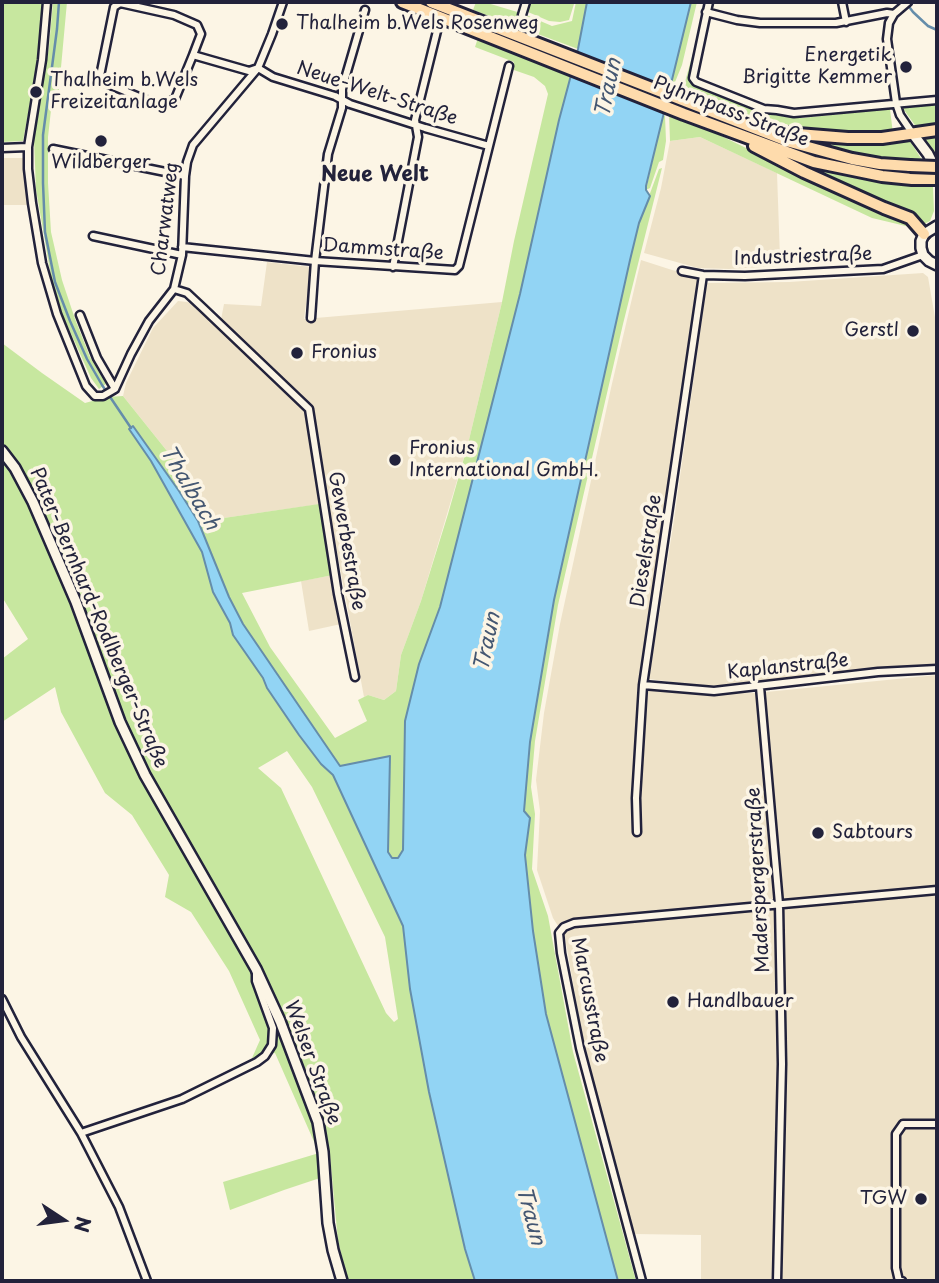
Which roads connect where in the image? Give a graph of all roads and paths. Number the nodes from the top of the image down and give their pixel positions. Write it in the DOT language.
graph roads {
  1 [pos="47,2"];
  2 [pos="283,2"];
  3 [pos="401,2"];
  4 [pos="431,2"];
  5 [pos="526,2"];
  6 [pos="709,2"];
  7 [pos="842,2"];
  8 [pos="905,4"];
  9 [pos="365,10"];
  10 [pos="706,12"];
  11 [pos="894,14"];
  12 [pos="523,15"];
  13 [pos="846,22"];
  14 [pos="437,31"];
  15 [pos="193,55"];
  16 [pos="552,55"];
  17 [pos="509,66"];
  18 [pos="258,68"];
  19 [pos="341,100"];
  20 [pos="937,100"];
  21 [pos="896,103"];
  22 [pos="708,122"];
  23 [pos="417,126"];
  24 [pos="937,130"];
  25 [pos="763,131"];
  26 [pos="913,134"];
  27 [pos="489,146"];
  28 [pos="28,147"];
  29 [pos="2,148"];
  30 [pos="53,149"];
  31 [pos="937,167"];
  32 [pos="937,172"];
  33 [pos="185,176"];
  34 [pos="937,179"];
  35 [pos="937,226"];
  36 [pos="925,234"];
  37 [pos="93,236"];
  38 [pos="182,251"];
  39 [pos="923,255"];
  40 [pos="315,261"];
  41 [pos="937,266"];
  42 [pos="393,267"];
  43 [pos="682,271"];
  44 [pos="703,275"];
  45 [pos="174,289"];
  46 [pos="80,315"];
  47 [pos="311,318"];
  48 [pos="113,390"];
  49 [pos="2,451"];
  50 [pos="937,669"];
  51 [pos="355,677"];
  52 [pos="643,685"];
  53 [pos="760,687"];
  54 [pos="637,832"];
  55 [pos="937,890"];
  56 [pos="779,904"];
  57 [pos="642,907"];
  58 [pos="221,910"];
  59 [pos="644,916"];
  60 [pos="256,969"];
  61 [pos="2,999"];
  62 [pos="937,1124"];
  63 [pos="81,1133"];
  64 [pos="147,1281"];
  65 [pos="342,1281"];
  66 [pos="642,1281"];
  67 [pos="777,1281"];
  68 [pos="902,1281"];
  1 -- 28 [label="street"];
  2 -- 18 [label="street, Charwatweg"];
  3 -- 16 [label="main road, Pyhrnpass Straße"];
  4 -- 16 [label="main road, Pyhrnpass Straße"];
  5 -- 12 [label="street"];
  6 -- 10 [label="street"];
  7 -- 13 [label="street"];
  8 -- 11 [label="street"];
  9 -- 19 [label="street"];
  10 -- 13 [label="street"];
  10 -- 21 [label="street"];
  11 -- 13 [label="street"];
  11 -- 21 [label="street"];
  14 -- 23 [label="street"];
  15 -- 15 [label="street"];
  15 -- 18 [label="street, Neue-Welt-Straße"];
  16 -- 22 [label="main road, Pyhrnpass Straße"];
  16 -- 25 [label="main road, Pyhrnpass Straße"];
  17 -- 27 [label="street, Dammstraße"];
  18 -- 19 [label="street, Neue-Welt-Straße"];
  18 -- 33 [label="street, Charwatweg"];
  19 -- 23 [label="street, Neue-Welt-Straße"];
  19 -- 40 [label="street"];
  20 -- 21 [label="street"];
  21 -- 26 [label="street"];
  22 -- 34 [label="main road, Pyhrnpass Straße"];
  22 -- 36 [label="main road"];
  23 -- 27 [label="street, Neue-Welt-Straße"];
  23 -- 42 [label="street"];
  24 -- 26 [label="main road"];
  25 -- 26 [label="main road"];
  25 -- 31 [label="main road, Pyhrnpass Straße, bridge"];
  26 -- 32 [label="main road"];
  27 -- 42 [label="street, Dammstraße"];
  28 -- 29 [label="street"];
  28 -- 48 [label="street"];
  30 -- 33 [label="street"];
  33 -- 38 [label="street, Charwatweg"];
  35 -- 36 [label="main road"];
  36 -- 39 [label="main road"];
  37 -- 38 [label="street, Dammstraße"];
  38 -- 40 [label="street, Dammstraße"];
  38 -- 45 [label="street, Charwatweg"];
  39 -- 41 [label="main road"];
  39 -- 44 [label="street, Industriestraße"];
  40 -- 42 [label="street, Dammstraße"];
  40 -- 47 [label="street"];
  43 -- 44 [label="street, Industriestraße"];
  44 -- 52 [label="street, Dieselstraße"];
  45 -- 48 [label="street, Charwatweg"];
  45 -- 51 [label="street, Gewerbestraße"];
  46 -- 48 [label="street"];
  49 -- 58 [label="main road, Pater-Bernhard-Rodlberger-Straße"];
  50 -- 53 [label="street, Kaplanstraße"];
  52 -- 53 [label="street, Kaplanstraße"];
  52 -- 54 [label="street, Dieselstraße"];
  53 -- 56 [label="street, Maderspergerstraße"];
  55 -- 56 [label="street, Marcusstraße"];
  56 -- 59 [label="street, Marcusstraße"];
  56 -- 67 [label="street, Maderspergerstraße"];
  57 -- 59 [label="street"];
  58 -- 60 [label="main road, Welser Straße"];
  59 -- 66 [label="street, Marcusstraße"];
  60 -- 63 [label="street"];
  60 -- 65 [label="main road, Welser Straße"];
  61 -- 63 [label="street"];
  62 -- 68 [label="street"];
  63 -- 64 [label="street"];
}
